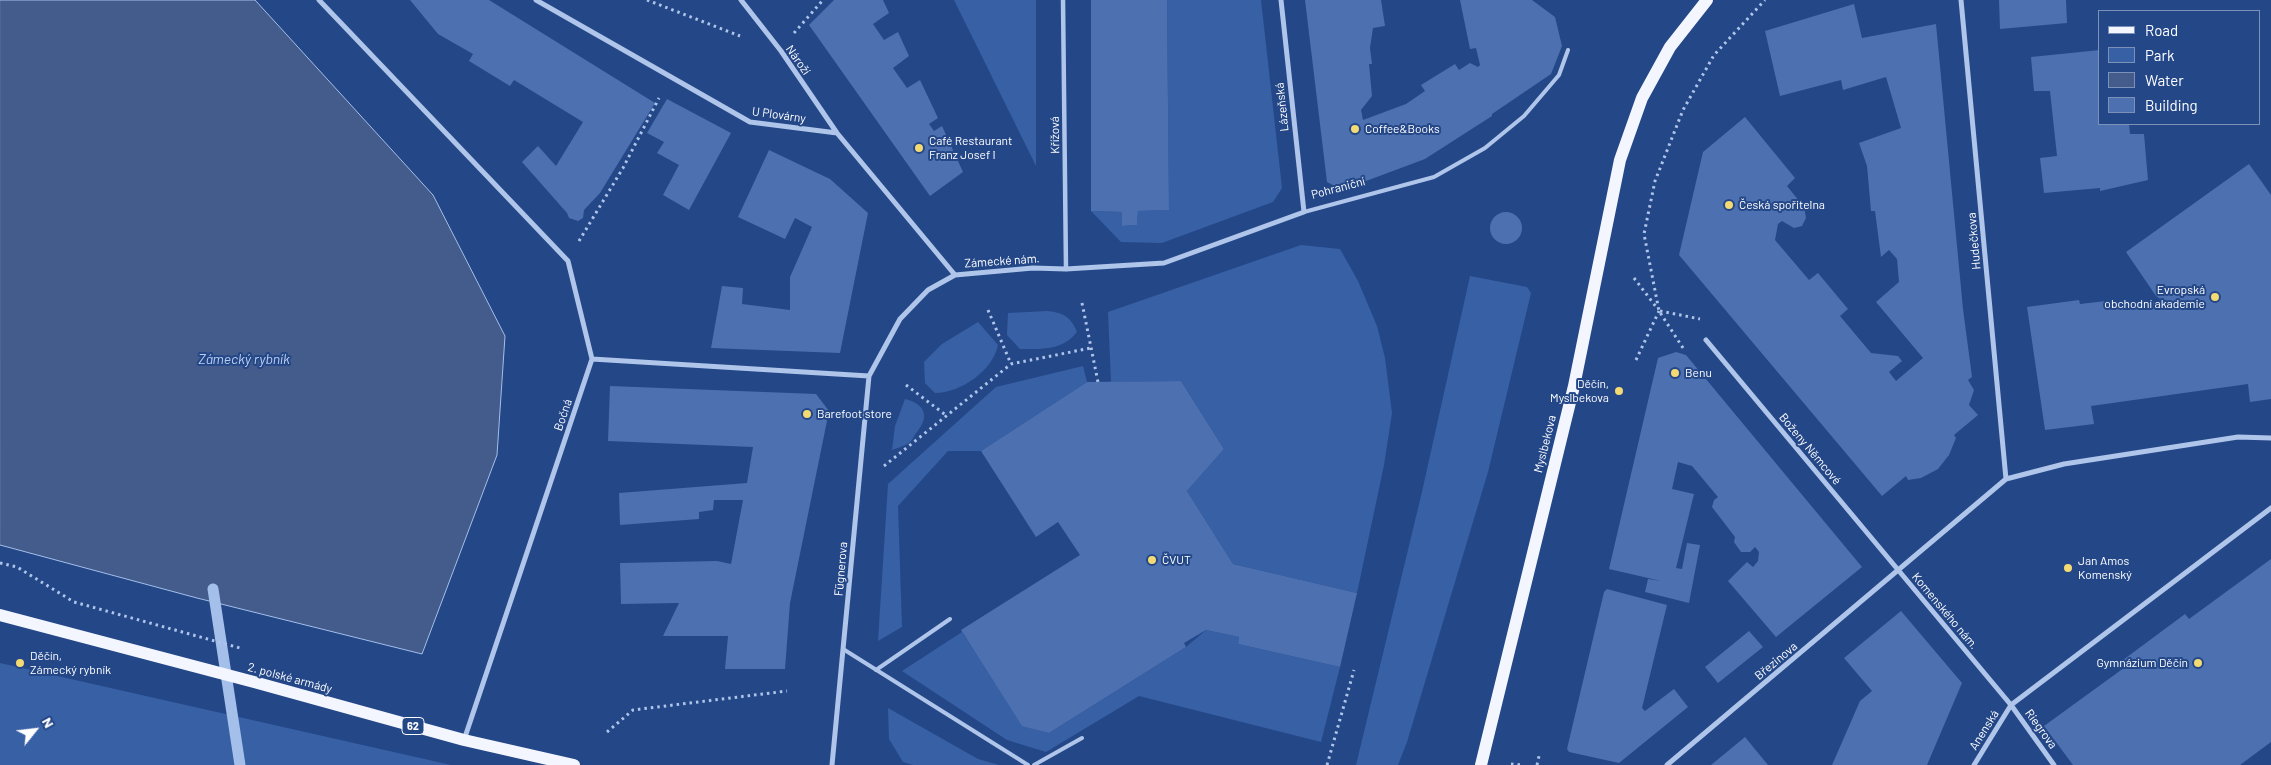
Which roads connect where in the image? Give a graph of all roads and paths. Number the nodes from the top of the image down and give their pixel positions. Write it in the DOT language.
graph roads {
  1 [pos="319,0"];
  2 [pos="536,0"];
  3 [pos="647,0"];
  4 [pos="742,0"];
  5 [pos="823,0"];
  6 [pos="1064,0"];
  7 [pos="1281,0"];
  8 [pos="1707,0"];
  9 [pos="1765,0"];
  10 [pos="1961,0"];
  11 [pos="804,20"];
  12 [pos="1568,50"];
  13 [pos="780,51"];
  14 [pos="659,98"];
  15 [pos="837,133"];
  16 [pos="1304,212"];
  17 [pos="568,261"];
  18 [pos="1066,269"];
  19 [pos="955,275"];
  20 [pos="1634,278"];
  21 [pos="1082,303"];
  22 [pos="988,310"];
  23 [pos="1659,311"];
  24 [pos="1708,320"];
  25 [pos="1706,340"];
  26 [pos="1091,348"];
  27 [pos="1683,348"];
  28 [pos="592,359"];
  29 [pos="1636,360"];
  30 [pos="1011,364"];
  31 [pos="869,376"];
  32 [pos="1098,382"];
  33 [pos="906,385"];
  34 [pos="946,416"];
  35 [pos="2271,438"];
  36 [pos="884,466"];
  37 [pos="2006,479"];
  38 [pos="2271,508"];
  39 [pos="0,563"];
  40 [pos="1899,572"];
  41 [pos="0,615"];
  42 [pos="950,619"];
  43 [pos="240,648"];
  44 [pos="843,649"];
  45 [pos="876,670"];
  46 [pos="1354,670"];
  47 [pos="787,691"];
  48 [pos="2011,705"];
  49 [pos="607,732"];
  50 [pos="1082,738"];
  51 [pos="464,740"];
  52 [pos="1539,756"];
  53 [pos="1511,764"];
  54 [pos="574,765"];
  55 [pos="832,765"];
  56 [pos="1028,765"];
  57 [pos="1034,765"];
  58 [pos="1326,765"];
  59 [pos="1481,765"];
  60 [pos="1524,765"];
  61 [pos="1537,765"];
  62 [pos="1667,765"];
  63 [pos="1974,765"];
  64 [pos="2054,765"];
  1 -- 17 [label="street"];
  2 -- 15 [label="street, U Plovárny"];
  3 -- 13 [label="path"];
  4 -- 13 [label="street, Nároží"];
  5 -- 11 [label="path"];
  6 -- 18 [label="street, Křížová"];
  7 -- 16 [label="street, Lázeňská"];
  8 -- 59 [label="main road, Myslbekova"];
  9 -- 23 [label="path"];
  10 -- 37 [label="street, Hudečkova"];
  12 -- 16 [label="lane, Pohraniční"];
  13 -- 15 [label="street, Nároží"];
  14 -- 17 [label="path"];
  15 -- 19 [label="street"];
  16 -- 18 [label="street, Pohraniční"];
  17 -- 28 [label="street"];
  18 -- 19 [label="street, Zámecké nám."];
  19 -- 31 [label="street, Zámecké nám."];
  20 -- 23 [label="path"];
  21 -- 26 [label="path"];
  22 -- 30 [label="path"];
  23 -- 24 [label="path"];
  23 -- 27 [label="path"];
  23 -- 29 [label="path"];
  25 -- 40 [label="street, Boženy Němcové"];
  26 -- 30 [label="path"];
  26 -- 32 [label="path"];
  28 -- 31 [label="street"];
  28 -- 51 [label="street, Bočná"];
  30 -- 34 [label="path"];
  31 -- 44 [label="street, Fügnerova"];
  33 -- 34 [label="path"];
  34 -- 36 [label="path"];
  35 -- 37 [label="street, Komenského nám."];
  37 -- 40 [label="street, Komenského nám."];
  38 -- 48 [label="street"];
  39 -- 43 [label="path"];
  40 -- 48 [label="street, Komenského nám."];
  40 -- 62 [label="street, Březinova"];
  41 -- 51 [label="main road, 2. polské armády / 62"];
  42 -- 45 [label="lane"];
  44 -- 45 [label="lane"];
  44 -- 55 [label="street, Fügnerova"];
  45 -- 56 [label="lane"];
  46 -- 58 [label="path"];
  47 -- 49 [label="path"];
  48 -- 63 [label="street, Anenská"];
  48 -- 64 [label="street, Riegrova"];
  50 -- 57 [label="lane"];
  51 -- 54 [label="main road, 2. polské armády / 62"];
  52 -- 61 [label="path"];
  53 -- 60 [label="path"];
}
